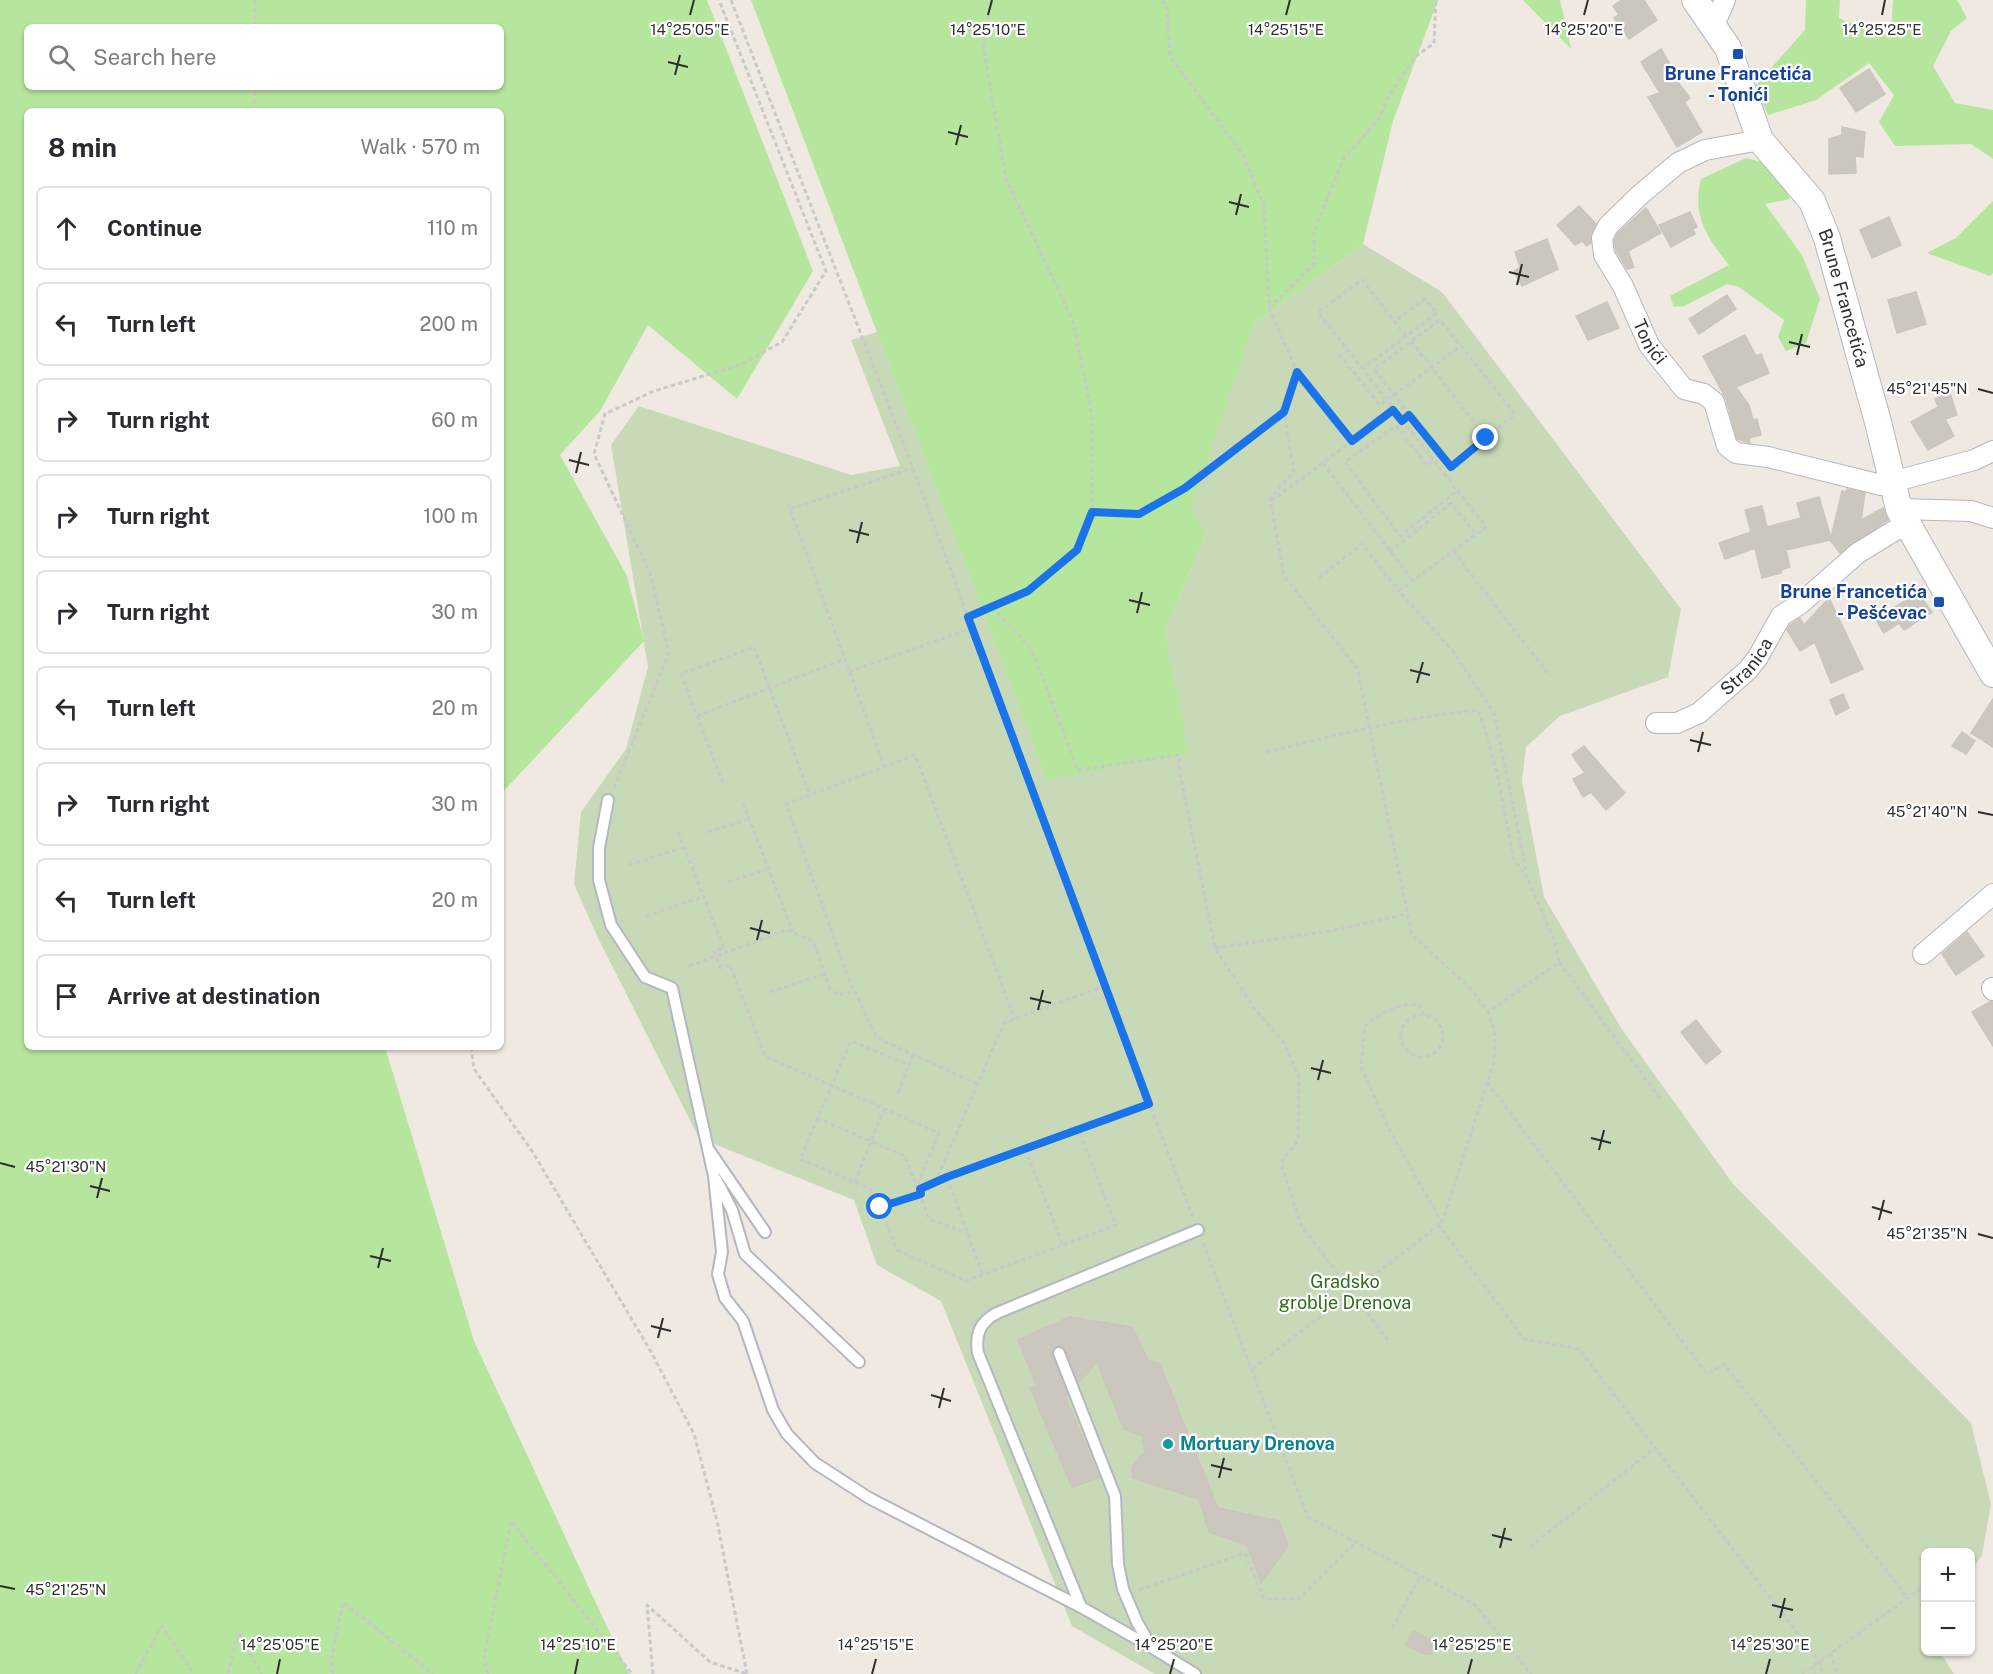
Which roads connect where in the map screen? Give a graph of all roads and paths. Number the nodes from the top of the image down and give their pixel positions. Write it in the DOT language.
graph roads {
  1 [pos="255,0"];
  2 [pos="719,0"];
  3 [pos="731,0"];
  4 [pos="992,0"];
  5 [pos="1162,0"];
  6 [pos="1436,0"];
  7 [pos="1695,0"];
  8 [pos="1725,0"];
  9 [pos="255,24"];
  10 [pos="1714,25"];
  11 [pos="255,90"];
  12 [pos="254,108"];
  13 [pos="1760,140"];
  14 [pos="1269,308"];
  15 [pos="1395,321"];
  16 [pos="1406,336"];
  17 [pos="1411,341"];
  18 [pos="1461,346"];
  19 [pos="1339,354"];
  20 [pos="1431,367"];
  21 [pos="1361,370"];
  22 [pos="1297,372"];
  23 [pos="1394,394"];
  24 [pos="1386,401"];
  25 [pos="1393,410"];
  26 [pos="1284,412"];
  27 [pos="1409,415"];
  28 [pos="1402,421"];
  29 [pos="1486,438"];
  30 [pos="1352,441"];
  31 [pos="1993,451"];
  32 [pos="1433,461"];
  33 [pos="1323,463"];
  34 [pos="913,468"];
  35 [pos="1891,482"];
  36 [pos="1457,491"];
  37 [pos="1270,501"];
  38 [pos="788,503"];
  39 [pos="790,509"];
  40 [pos="1092,512"];
  41 [pos="1903,516"];
  42 [pos="1993,518"];
  43 [pos="1476,534"];
  44 [pos="1453,551"];
  45 [pos="1390,552"];
  46 [pos="1319,578"];
  47 [pos="1413,581"];
  48 [pos="1399,591"];
  49 [pos="992,607"];
  50 [pos="968,617"];
  51 [pos="972,628"];
  52 [pos="1982,642"];
  53 [pos="845,659"];
  54 [pos="849,672"];
  55 [pos="1993,674"];
  56 [pos="1550,676"];
  57 [pos="769,688"];
  58 [pos="697,716"];
  59 [pos="1656,723"];
  60 [pos="1369,727"];
  61 [pos="1266,752"];
  62 [pos="884,767"];
  63 [pos="723,783"];
  64 [pos="810,795"];
  65 [pos="608,800"];
  66 [pos="743,802"];
  67 [pos="749,819"];
  68 [pos="678,832"];
  69 [pos="708,832"];
  70 [pos="684,847"];
  71 [pos="628,865"];
  72 [pos="768,869"];
  73 [pos="1528,880"];
  74 [pos="728,882"];
  75 [pos="1993,894"];
  76 [pos="704,896"];
  77 [pos="1407,914"];
  78 [pos="646,916"];
  79 [pos="793,932"];
  80 [pos="1215,948"];
  81 [pos="1923,954"];
  82 [pos="716,956"];
  83 [pos="1559,962"];
  84 [pos="689,966"];
  85 [pos="825,974"];
  86 [pos="1104,986"];
  87 [pos="854,991"];
  88 [pos="770,992"];
  89 [pos="1488,1012"];
  90 [pos="1424,1015"];
  91 [pos="1015,1019"];
  92 [pos="471,1050"];
  93 [pos="913,1055"];
  94 [pos="909,1065"];
  95 [pos="1487,1082"];
  96 [pos="977,1084"];
  97 [pos="831,1086"];
  98 [pos="898,1093"];
  99 [pos="1661,1100"];
  100 [pos="1149,1104"];
  101 [pos="884,1109"];
  102 [pos="817,1118"];
  103 [pos="1078,1129"];
  104 [pos="871,1142"];
  105 [pos="708,1148"];
  106 [pos="1025,1149"];
  107 [pos="714,1176"];
  108 [pos="947,1177"];
  109 [pos="855,1182"];
  110 [pos="935,1183"];
  111 [pos="918,1185"];
  112 [pos="920,1191"];
  113 [pos="880,1207"];
  114 [pos="1440,1224"];
  115 [pos="1198,1230"];
  116 [pos="765,1232"];
  117 [pos="967,1233"];
  118 [pos="1063,1245"];
  119 [pos="983,1275"];
  120 [pos="1351,1292"];
  121 [pos="1390,1343"];
  122 [pos="1059,1353"];
  123 [pos="859,1362"];
  124 [pos="1252,1369"];
  125 [pos="1655,1448"];
  126 [pos="1356,1542"];
  127 [pos="1530,1547"];
  128 [pos="1421,1576"];
  129 [pos="1921,1589"];
  130 [pos="1126,1595"];
  131 [pos="1908,1598"];
  132 [pos="1080,1607"];
  133 [pos="1392,1628"];
  134 [pos="1151,1647"];
  135 [pos="1831,1653"];
  136 [pos="1820,1661"];
  137 [pos="1813,1666"];
  138 [pos="135,1674"];
  139 [pos="194,1674"];
  140 [pos="228,1674"];
  141 [pos="262,1674"];
  142 [pos="333,1674"];
  143 [pos="433,1674"];
  144 [pos="489,1674"];
  145 [pos="632,1674"];
  146 [pos="653,1674"];
  147 [pos="747,1674"];
  148 [pos="1195,1674"];
  149 [pos="1531,1674"];
  150 [pos="1802,1674"];
  151 [pos="1815,1674"];
  152 [pos="1823,1674"];
  153 [pos="1837,1674"];
  1 -- 9 [label="path"];
  2 -- 65 [label="path"];
  3 -- 34 [label="path"];
  4 -- 40 [label="path"];
  5 -- 14 [label="path"];
  6 -- 14 [label="path"];
  7 -- 10 [label="street, Brune Francetića"];
  8 -- 10 [label="street"];
  10 -- 13 [label="street, Brune Francetića"];
  11 -- 12 [label="path"];
  13 -- 35 [label="street, Brune Francetića"];
  13 -- 35 [label="street, Tonići"];
  14 -- 22 [label="path"];
  15 -- 16 [label="path"];
  15 -- 16 [label="path"];
  15 -- 21 [label="path"];
  16 -- 21 [label="path"];
  17 -- 18 [label="path"];
  17 -- 20 [label="path"];
  17 -- 23 [label="path"];
  18 -- 20 [label="path"];
  18 -- 29 [label="path"];
  19 -- 24 [label="path"];
  20 -- 23 [label="path"];
  20 -- 29 [label="path"];
  21 -- 24 [label="path"];
  22 -- 26 [label="path"];
  22 -- 30 [label="path"];
  23 -- 24 [label="path"];
  23 -- 27 [label="path"];
  24 -- 25 [label="path"];
  25 -- 28 [label="path"];
  25 -- 30 [label="path"];
  26 -- 37 [label="path"];
  26 -- 40 [label="path"];
  27 -- 28 [label="path"];
  27 -- 29 [label="path"];
  28 -- 32 [label="path"];
  30 -- 33 [label="path"];
  31 -- 35 [label="street"];
  32 -- 36 [label="path"];
  32 -- 36 [label="path"];
  33 -- 37 [label="path"];
  33 -- 45 [label="path"];
  34 -- 39 [label="path"];
  34 -- 50 [label="path"];
  35 -- 41 [label="street, Brune Francetića"];
  36 -- 43 [label="path"];
  37 -- 60 [label="path"];
  38 -- 39 [label="path"];
  39 -- 53 [label="path"];
  40 -- 49 [label="path"];
  41 -- 42 [label="street"];
  41 -- 52 [label="street, Brune Francetića"];
  41 -- 59 [label="street, Stranica"];
  43 -- 44 [label="path"];
  43 -- 45 [label="path"];
  44 -- 47 [label="path"];
  44 -- 56 [label="path"];
  45 -- 47 [label="path"];
  46 -- 48 [label="path"];
  47 -- 48 [label="path"];
  48 -- 73 [label="path"];
  49 -- 50 [label="path"];
  49 -- 80 [label="path"];
  50 -- 51 [label="path"];
  51 -- 54 [label="path"];
  51 -- 86 [label="path"];
  52 -- 55 [label="street, Brune Francetića"];
  53 -- 54 [label="path"];
  53 -- 57 [label="path"];
  54 -- 62 [label="path"];
  57 -- 58 [label="path"];
  57 -- 58 [label="path"];
  57 -- 64 [label="path"];
  58 -- 63 [label="path"];
  60 -- 61 [label="path"];
  60 -- 73 [label="path"];
  60 -- 77 [label="path"];
  62 -- 64 [label="path"];
  62 -- 91 [label="path"];
  64 -- 87 [label="path"];
  65 -- 105 [label="lane"];
  66 -- 67 [label="path"];
  67 -- 69 [label="path"];
  67 -- 72 [label="path"];
  68 -- 70 [label="path"];
  70 -- 71 [label="path"];
  70 -- 76 [label="path"];
  72 -- 74 [label="path"];
  72 -- 79 [label="path"];
  73 -- 83 [label="path"];
  75 -- 81 [label="street"];
  76 -- 78 [label="path"];
  76 -- 82 [label="path"];
  77 -- 80 [label="path"];
  77 -- 89 [label="path"];
  79 -- 82 [label="path"];
  79 -- 85 [label="path"];
  80 -- 120 [label="path"];
  82 -- 84 [label="path"];
  82 -- 97 [label="path"];
  83 -- 89 [label="path"];
  83 -- 99 [label="path"];
  85 -- 87 [label="path"];
  85 -- 88 [label="path"];
  86 -- 91 [label="path"];
  86 -- 100 [label="path"];
  87 -- 93 [label="path"];
  89 -- 95 [label="path"];
  90 -- 90 [label="path"];
  90 -- 114 [label="path"];
  91 -- 96 [label="path"];
  92 -- 147 [label="path"];
  93 -- 94 [label="path"];
  93 -- 96 [label="path"];
  94 -- 97 [label="path"];
  94 -- 98 [label="path"];
  95 -- 114 [label="path"];
  95 -- 131 [label="path"];
  96 -- 110 [label="path"];
  97 -- 101 [label="path"];
  97 -- 102 [label="path"];
  100 -- 103 [label="path"];
  100 -- 115 [label="path"];
  101 -- 104 [label="path"];
  101 -- 111 [label="path"];
  102 -- 104 [label="path"];
  102 -- 109 [label="path"];
  103 -- 106 [label="path"];
  103 -- 118 [label="path"];
  104 -- 109 [label="path"];
  104 -- 111 [label="path"];
  105 -- 107 [label="lane"];
  105 -- 116 [label="lane"];
  106 -- 108 [label="path"];
  106 -- 118 [label="path"];
  107 -- 123 [label="lane"];
  107 -- 132 [label="lane"];
  108 -- 110 [label="path"];
  108 -- 117 [label="path"];
  109 -- 113 [label="path"];
  110 -- 112 [label="path"];
  111 -- 112 [label="path"];
  112 -- 113 [label="path"];
  112 -- 117 [label="path"];
  113 -- 119 [label="path"];
  114 -- 120 [label="path"];
  114 -- 125 [label="path"];
  115 -- 124 [label="path"];
  115 -- 132 [label="lane"];
  117 -- 119 [label="path"];
  118 -- 119 [label="path"];
  120 -- 121 [label="path"];
  120 -- 124 [label="path"];
  122 -- 130 [label="lane"];
  124 -- 126 [label="path"];
  125 -- 127 [label="path"];
  125 -- 136 [label="path"];
  126 -- 128 [label="path"];
  126 -- 130 [label="path"];
  128 -- 133 [label="path"];
  128 -- 149 [label="path"];
  129 -- 131 [label="path"];
  130 -- 134 [label="lane"];
  131 -- 135 [label="path"];
  132 -- 134 [label="lane"];
  134 -- 148 [label="lane"];
  135 -- 136 [label="path"];
  135 -- 153 [label="path"];
  136 -- 137 [label="path"];
  136 -- 152 [label="path"];
  137 -- 150 [label="path"];
  137 -- 151 [label="path"];
  138 -- 139 [label="path"];
  140 -- 141 [label="path"];
  142 -- 143 [label="path"];
  144 -- 145 [label="path"];
  146 -- 147 [label="path"];
}
